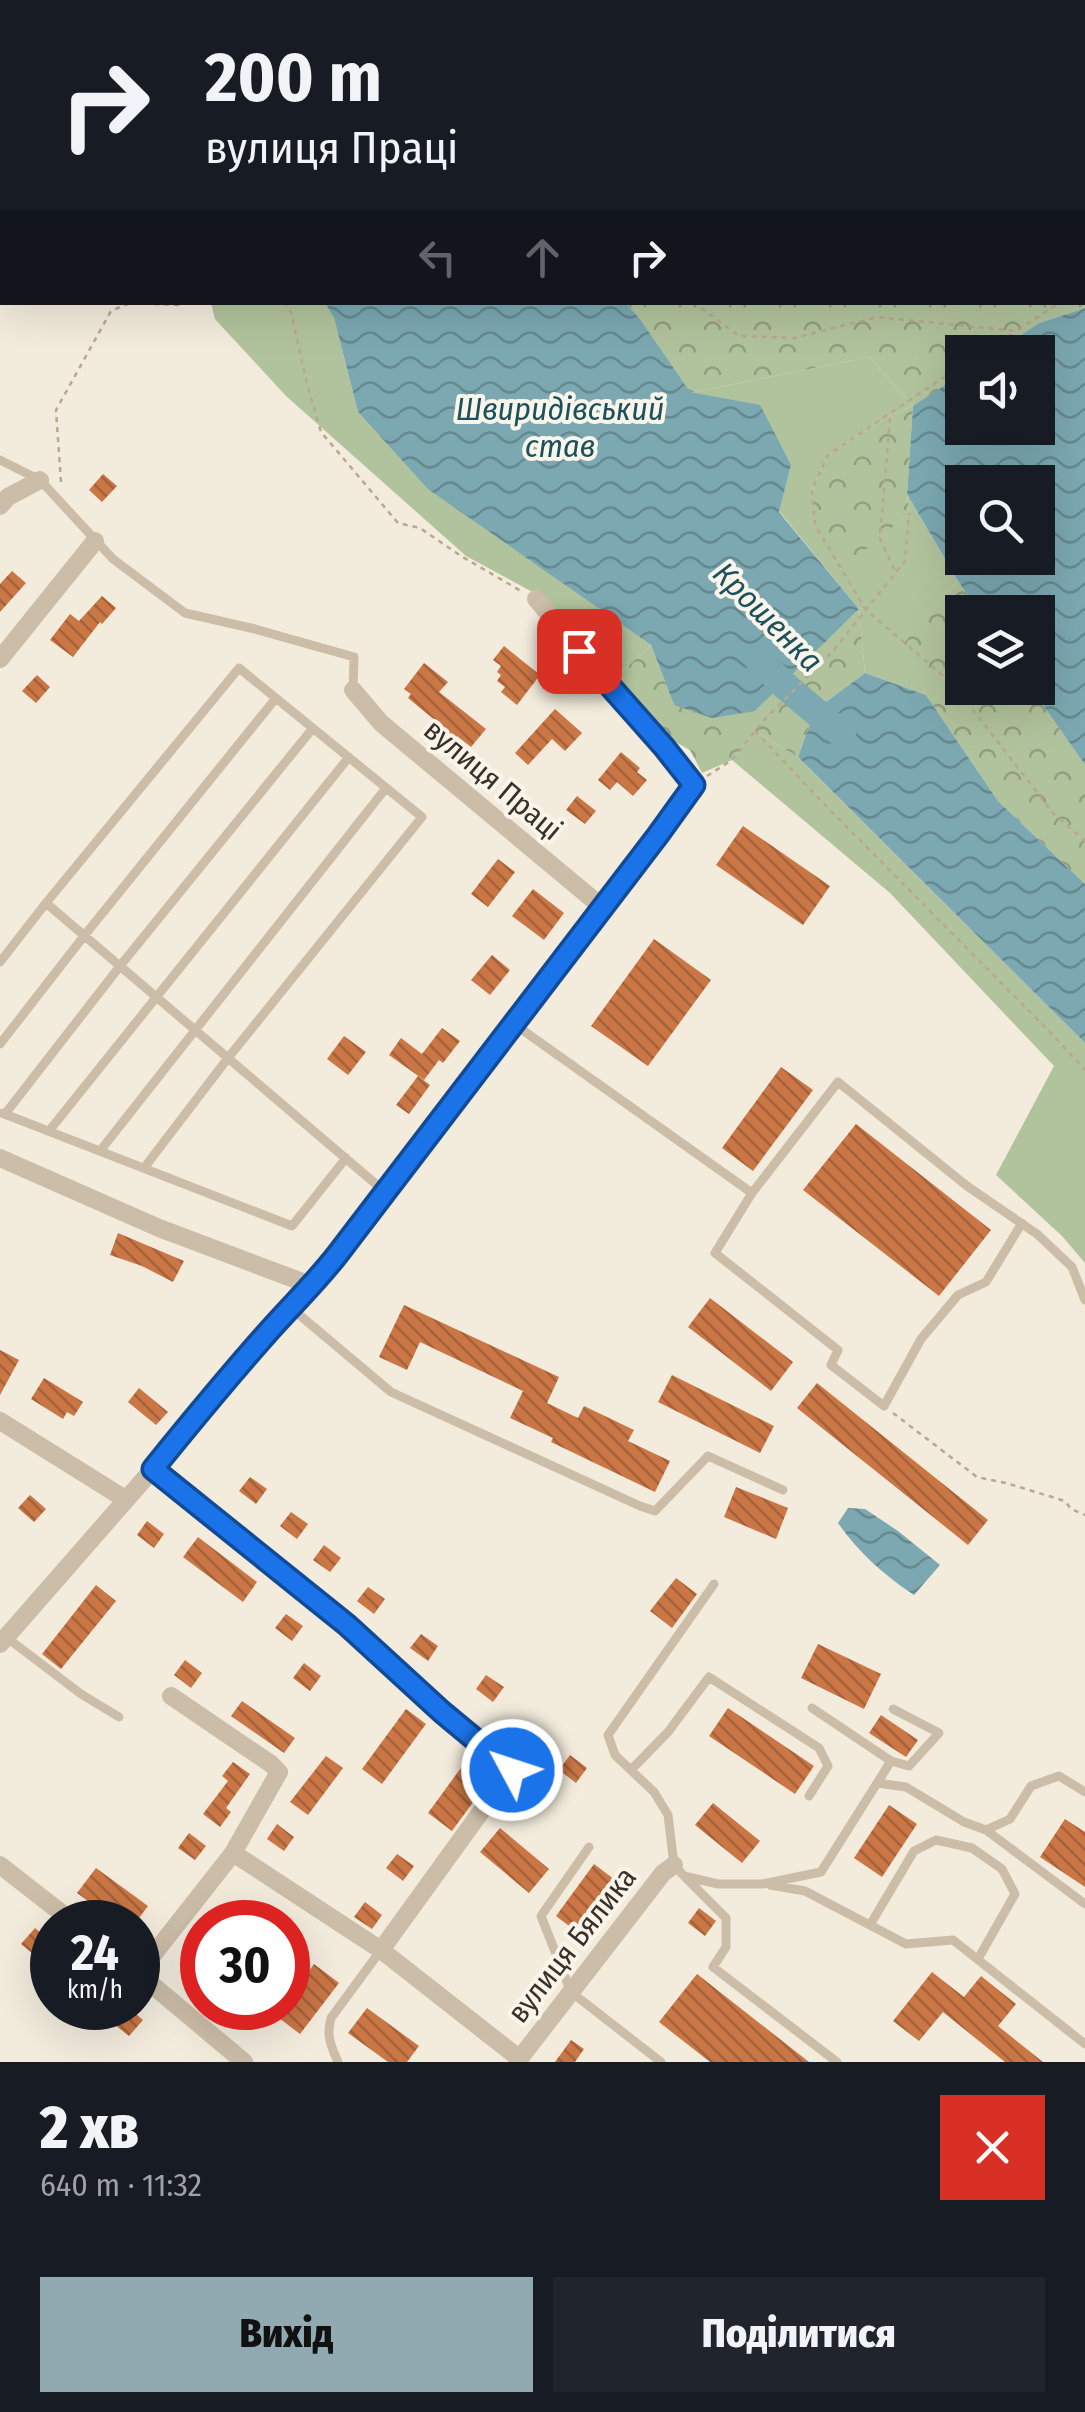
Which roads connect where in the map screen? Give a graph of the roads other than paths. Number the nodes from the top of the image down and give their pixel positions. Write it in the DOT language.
graph roads {
  1 [pos="1,462"];
  2 [pos="40,480"];
  3 [pos="0,506"];
  4 [pos="95,541"];
  5 [pos="536,599"];
  6 [pos="0,659"];
  7 [pos="353,690"];
  8 [pos="276,698"];
  9 [pos="313,728"];
  10 [pos="349,758"];
  11 [pos="386,788"];
  12 [pos="46,903"];
  13 [pos="602,907"];
  14 [pos="84,936"];
  15 [pos="0,962"];
  16 [pos="120,966"];
  17 [pos="157,998"];
  18 [pos="514,1024"];
  19 [pos="195,1030"];
  20 [pos="0,1044"];
  21 [pos="228,1058"];
  22 [pos="2,1113"];
  23 [pos="49,1131"];
  24 [pos="100,1151"];
  25 [pos="0,1158"];
  26 [pos="346,1158"];
  27 [pos="144,1168"];
  28 [pos="386,1192"];
  29 [pos="752,1194"];
  30 [pos="1022,1223"];
  31 [pos="312,1286"];
  32 [pos="1085,1300"];
  33 [pos="290,1307"];
  34 [pos="0,1420"];
  35 [pos="153,1469"];
  36 [pos="784,1490"];
  37 [pos="124,1499"];
  38 [pos="714,1584"];
  39 [pos="3,1640"];
  40 [pos="171,1696"];
  41 [pos="812,1708"];
  42 [pos="893,1708"];
  43 [pos="119,1717"];
  44 [pos="891,1762"];
  45 [pos="631,1770"];
  46 [pos="877,1783"];
  47 [pos="1085,1792"];
  48 [pos="809,1796"];
  49 [pos="986,1830"];
  50 [pos="589,1848"];
  51 [pos="234,1853"];
  52 [pos="0,1865"];
  53 [pos="679,1870"];
  54 [pos="762,1884"];
  55 [pos="45,1900"];
  56 [pos="1085,1904"];
  57 [pos="870,1924"];
  58 [pos="160,1946"];
  59 [pos="381,1950"];
  60 [pos="978,1959"];
  61 [pos="571,1992"];
  62 [pos="160,1993"];
  63 [pos="1085,2044"];
  64 [pos="237,2060"];
  65 [pos="518,2060"];
  66 [pos="338,2062"];
  67 [pos="661,2062"];
  68 [pos="836,2062"];
  1 -- 2 [label="lane"];
  2 -- 3 [label="street"];
  2 -- 4 [label="lane"];
  4 -- 6 [label="street"];
  4 -- 7 [label="lane"];
  5 -- 13 [label="street"];
  7 -- 13 [label="street, вулиця Праці"];
  8 -- 9 [label="lane"];
  8 -- 12 [label="lane"];
  8 -- 14 [label="lane"];
  9 -- 10 [label="lane"];
  9 -- 16 [label="lane"];
  10 -- 11 [label="lane"];
  10 -- 17 [label="lane"];
  11 -- 19 [label="lane"];
  11 -- 21 [label="lane"];
  12 -- 14 [label="lane"];
  12 -- 15 [label="lane"];
  13 -- 18 [label="street"];
  14 -- 16 [label="lane"];
  14 -- 20 [label="lane"];
  16 -- 17 [label="lane"];
  16 -- 22 [label="lane"];
  17 -- 19 [label="lane"];
  17 -- 23 [label="lane"];
  18 -- 28 [label="street"];
  18 -- 29 [label="lane"];
  19 -- 21 [label="lane"];
  19 -- 24 [label="lane"];
  21 -- 26 [label="lane"];
  21 -- 27 [label="lane"];
  22 -- 23 [label="lane"];
  23 -- 24 [label="lane"];
  24 -- 27 [label="lane"];
  25 -- 31 [label="street"];
  26 -- 27 [label="lane"];
  26 -- 28 [label="lane"];
  28 -- 31 [label="street"];
  29 -- 30 [label="lane"];
  29 -- 30 [label="lane"];
  30 -- 32 [label="lane"];
  31 -- 33 [label="street"];
  33 -- 35 [label="street"];
  33 -- 36 [label="lane"];
  34 -- 37 [label="street"];
  35 -- 37 [label="street"];
  35 -- 59 [label="street"];
  37 -- 39 [label="street"];
  38 -- 45 [label="lane"];
  39 -- 43 [label="lane"];
  40 -- 51 [label="street"];
  41 -- 44 [label="lane"];
  42 -- 44 [label="lane"];
  44 -- 46 [label="lane"];
  45 -- 48 [label="lane"];
  45 -- 53 [label="lane"];
  46 -- 49 [label="lane"];
  46 -- 54 [label="lane"];
  47 -- 49 [label="lane"];
  49 -- 56 [label="lane"];
  50 -- 61 [label="lane"];
  51 -- 58 [label="street"];
  51 -- 59 [label="street"];
  52 -- 55 [label="street"];
  53 -- 54 [label="lane"];
  53 -- 61 [label="street, вулиця Бялика"];
  53 -- 68 [label="lane"];
  54 -- 57 [label="lane"];
  57 -- 60 [label="lane"];
  57 -- 60 [label="lane"];
  59 -- 65 [label="street"];
  59 -- 66 [label="lane"];
  60 -- 63 [label="lane"];
  61 -- 65 [label="street, вулиця Бялика"];
  61 -- 67 [label="lane"];
  62 -- 64 [label="street"];
}
